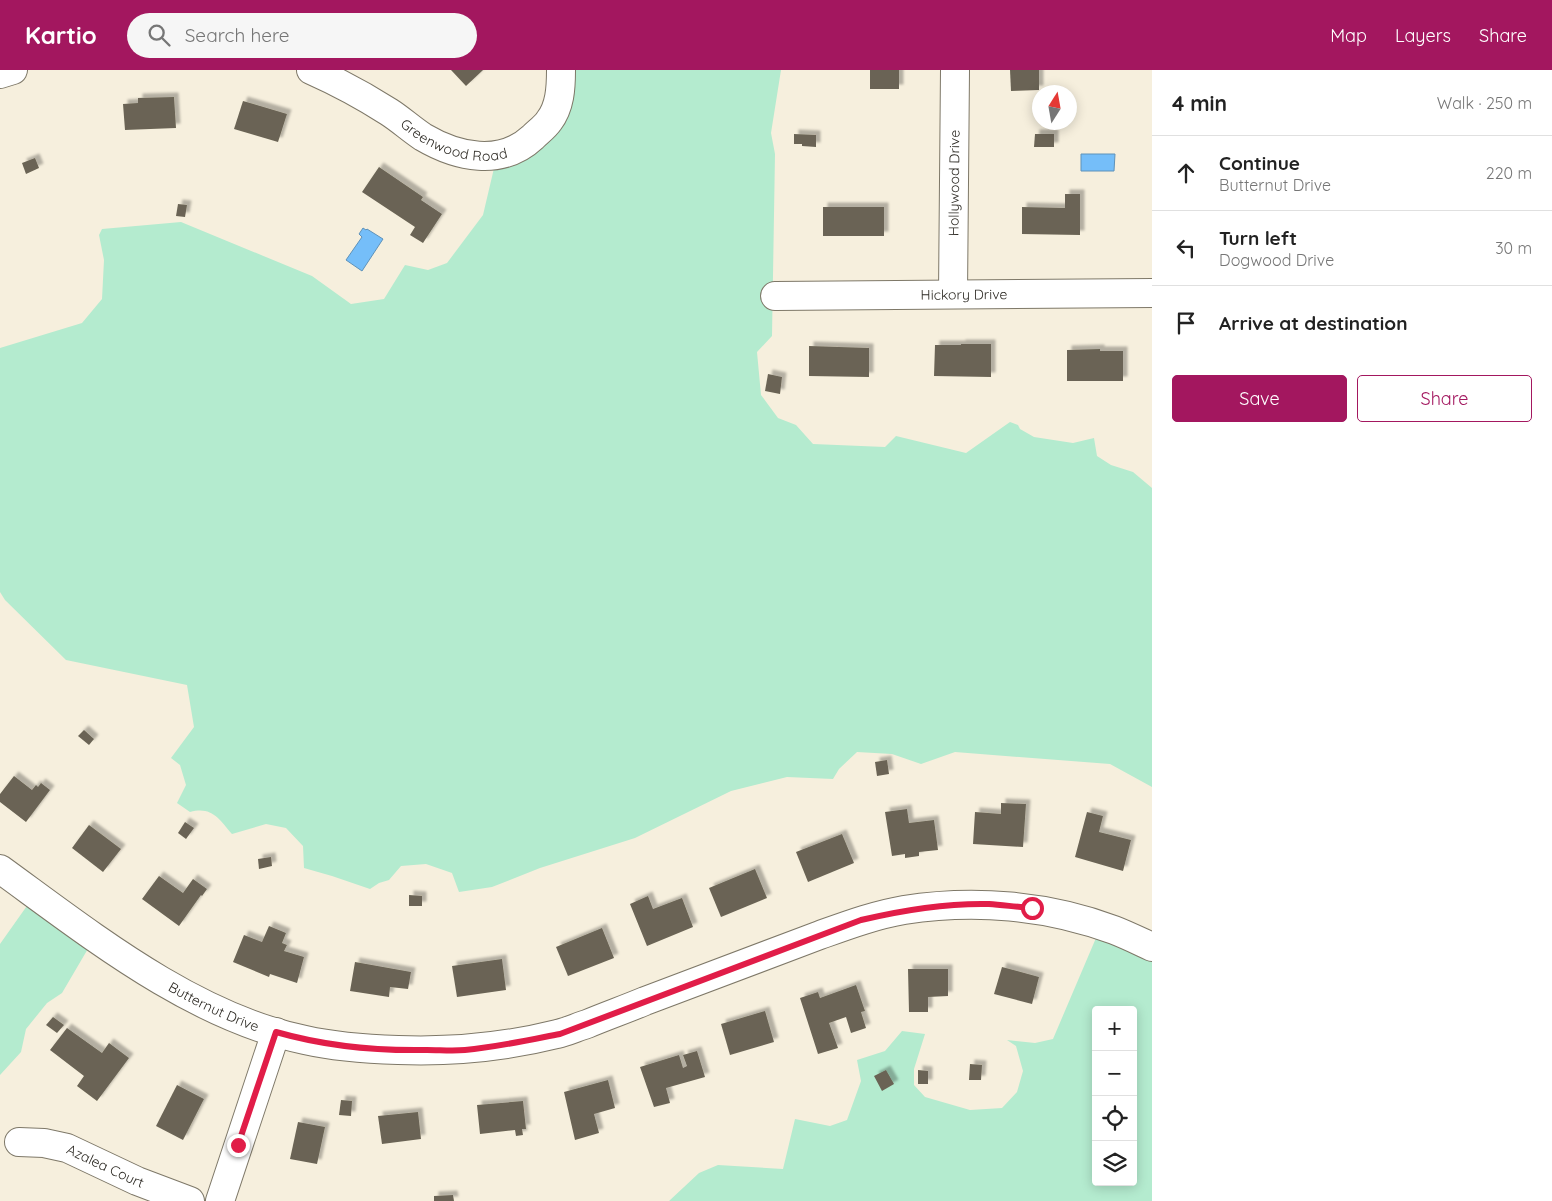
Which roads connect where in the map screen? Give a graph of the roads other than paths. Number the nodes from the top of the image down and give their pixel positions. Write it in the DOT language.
graph roads {
  1 [pos="13,70"];
  2 [pos="311,70"];
  3 [pos="561,70"];
  4 [pos="955,70"];
  5 [pos="0,74"];
  6 [pos="953,294"];
  7 [pos="1152,294"];
  8 [pos="775,296"];
  9 [pos="0,869"];
  10 [pos="1152,947"];
  11 [pos="276,1032"];
  12 [pos="19,1142"];
  13 [pos="190,1201"];
  14 [pos="220,1201"];
  1 -- 5 [label="street"];
  2 -- 3 [label="street, Greenwood Road"];
  4 -- 6 [label="street, Hollywood Drive"];
  6 -- 7 [label="street, Hickory Drive"];
  6 -- 8 [label="street, Hickory Drive"];
  9 -- 11 [label="street, Butternut Drive"];
  10 -- 11 [label="street, Butternut Drive"];
  11 -- 14 [label="street"];
  12 -- 13 [label="street, Azalea Court"];
}
